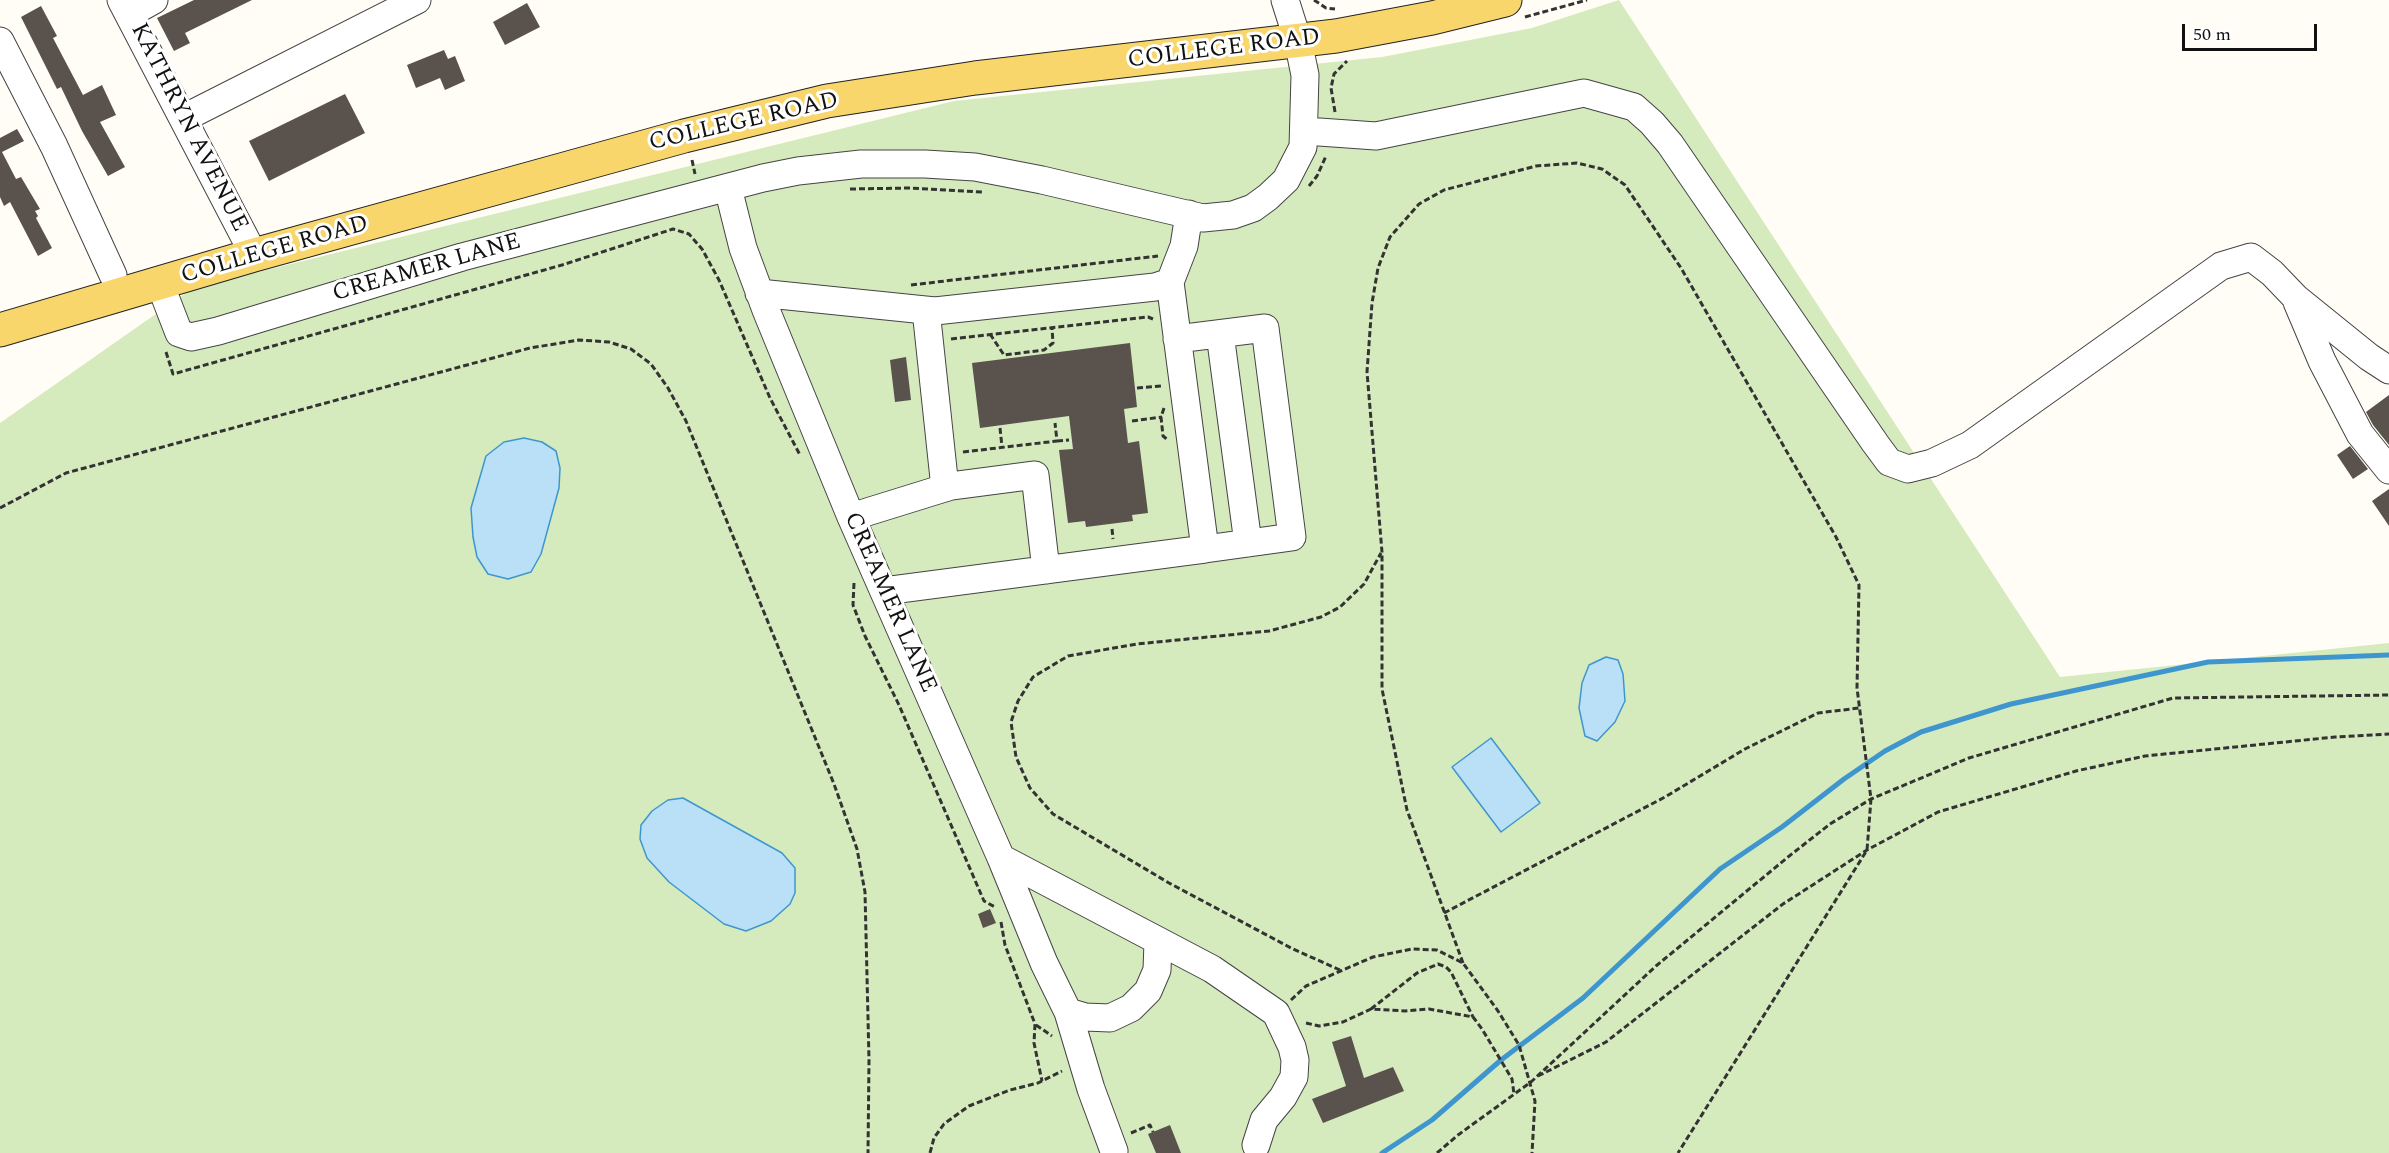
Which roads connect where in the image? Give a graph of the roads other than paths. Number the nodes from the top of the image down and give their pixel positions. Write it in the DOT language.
graph roads {
  1 [pos="154,0"];
  2 [pos="417,0"];
  3 [pos="1285,0"];
  4 [pos="1505,0"];
  5 [pos="125,7"];
  6 [pos="0,41"];
  7 [pos="1298,41"];
  8 [pos="184,118"];
  9 [pos="1305,131"];
  10 [pos="728,188"];
  11 [pos="1189,214"];
  12 [pos="254,255"];
  13 [pos="113,275"];
  14 [pos="1170,282"];
  15 [pos="160,284"];
  16 [pos="759,293"];
  17 [pos="2296,298"];
  18 [pos="926,310"];
  19 [pos="0,330"];
  20 [pos="1220,333"];
  21 [pos="1177,339"];
  22 [pos="2389,370"];
  23 [pos="2389,470"];
  24 [pos="945,488"];
  25 [pos="851,517"];
  26 [pos="1248,543"];
  27 [pos="1205,549"];
  28 [pos="1046,570"];
  29 [pos="884,591"];
  30 [pos="1001,858"];
  31 [pos="1158,942"];
  32 [pos="1068,1012"];
  33 [pos="1256,1145"];
  34 [pos="1112,1146"];
  1 -- 5 [label="street"];
  2 -- 8 [label="street"];
  3 -- 7 [label="street, CREAMER LANE"];
  4 -- 7 [label="main road, COLLEGE ROAD"];
  5 -- 8 [label="street, KATHRYN AVENUE"];
  6 -- 13 [label="street"];
  7 -- 9 [label="street, CREAMER LANE"];
  7 -- 12 [label="main road, COLLEGE ROAD"];
  8 -- 12 [label="street, KATHRYN AVENUE"];
  9 -- 11 [label="street, CREAMER LANE"];
  9 -- 17 [label="street"];
  10 -- 11 [label="street, CREAMER LANE"];
  10 -- 15 [label="street, CREAMER LANE"];
  10 -- 16 [label="street, CREAMER LANE"];
  11 -- 14 [label="street"];
  12 -- 15 [label="main road, COLLEGE ROAD"];
  14 -- 18 [label="street"];
  14 -- 21 [label="street"];
  15 -- 19 [label="main road, COLLEGE ROAD"];
  16 -- 18 [label="street"];
  16 -- 25 [label="street, CREAMER LANE"];
  17 -- 22 [label="street"];
  17 -- 23 [label="street"];
  18 -- 24 [label="street"];
  20 -- 21 [label="street"];
  20 -- 26 [label="street"];
  20 -- 26 [label="street"];
  21 -- 27 [label="street"];
  24 -- 25 [label="street"];
  24 -- 28 [label="street"];
  25 -- 29 [label="street, CREAMER LANE"];
  26 -- 27 [label="street"];
  27 -- 28 [label="street"];
  28 -- 29 [label="street"];
  29 -- 30 [label="street, CREAMER LANE"];
  30 -- 31 [label="street"];
  30 -- 32 [label="street, CREAMER LANE"];
  31 -- 32 [label="street"];
  31 -- 33 [label="street"];
  32 -- 34 [label="street, CREAMER LANE"];
}
